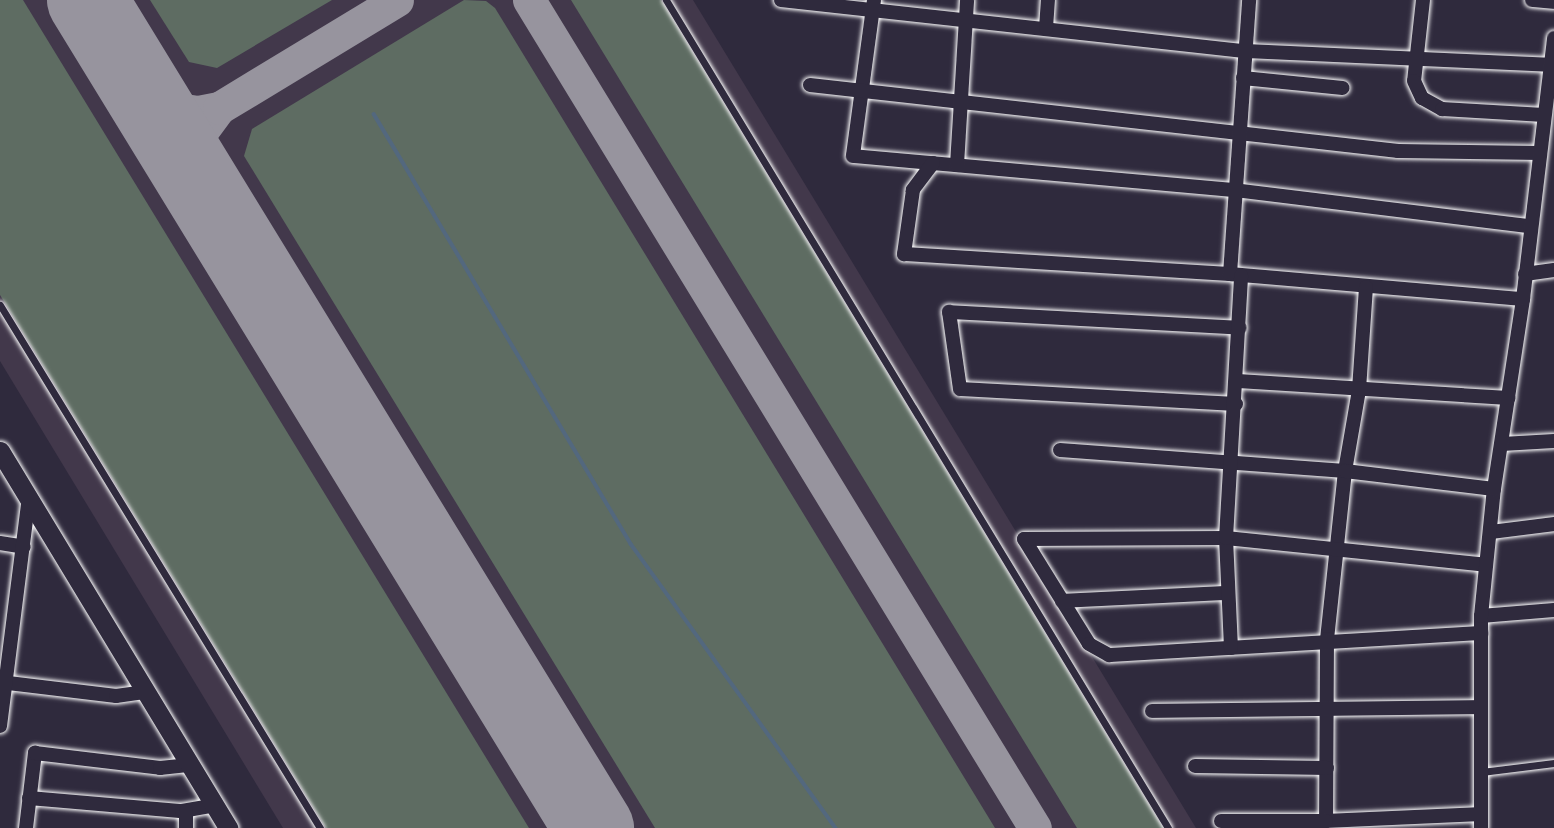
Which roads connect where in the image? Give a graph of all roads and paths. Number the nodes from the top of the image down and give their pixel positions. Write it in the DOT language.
graph roads {
  1 [pos="666,0"];
  2 [pos="781,0"];
  3 [pos="795,0"];
  4 [pos="967,0"];
  5 [pos="1048,0"];
  6 [pos="1249,0"];
  7 [pos="1423,0"];
  8 [pos="1532,0"];
  9 [pos="1554,2"];
  10 [pos="873,4"];
  11 [pos="967,19"];
  12 [pos="1046,28"];
  13 [pos="1554,38"];
  14 [pos="1246,51"];
  15 [pos="1415,59"];
  16 [pos="1549,65"];
  17 [pos="1244,78"];
  18 [pos="810,85"];
  19 [pos="1343,88"];
  20 [pos="862,90"];
  21 [pos="961,101"];
  22 [pos="1544,115"];
  23 [pos="1241,130"];
  24 [pos="1540,153"];
  25 [pos="933,163"];
  26 [pos="957,165"];
  27 [pos="1234,190"];
  28 [pos="1529,226"];
  29 [pos="1554,270"];
  30 [pos="1236,274"];
  31 [pos="1525,274"];
  32 [pos="1366,287"];
  33 [pos="1523,299"];
  34 [pos="0,305"];
  35 [pos="1240,328"];
  36 [pos="1238,381"];
  37 [pos="1359,390"];
  38 [pos="1508,398"];
  39 [pos="1236,404"];
  40 [pos="1554,441"];
  41 [pos="1502,444"];
  42 [pos="1060,450"];
  43 [pos="0,451"];
  44 [pos="1229,463"];
  45 [pos="1345,471"];
  46 [pos="1493,489"];
  47 [pos="29,498"];
  48 [pos="1554,524"];
  49 [pos="1491,531"];
  50 [pos="1226,538"];
  51 [pos="0,544"];
  52 [pos="24,547"];
  53 [pos="1339,551"];
  54 [pos="1486,565"];
  55 [pos="1228,593"];
  56 [pos="1062,601"];
  57 [pos="1554,610"];
  58 [pos="1481,616"];
  59 [pos="1481,633"];
  60 [pos="1327,639"];
  61 [pos="1231,648"];
  62 [pos="3,682"];
  63 [pos="146,692"];
  64 [pos="1481,707"];
  65 [pos="1152,711"];
  66 [pos="1327,711"];
  67 [pos="0,726"];
  68 [pos="1554,763"];
  69 [pos="190,765"];
  70 [pos="1195,766"];
  71 [pos="1326,768"];
  72 [pos="1481,772"];
  73 [pos="29,798"];
  74 [pos="215,806"];
  75 [pos="186,811"];
  76 [pos="1221,821"];
  77 [pos="1326,821"];
  78 [pos="1481,821"];
  79 [pos="26,828"];
  80 [pos="186,828"];
  81 [pos="228,828"];
  82 [pos="320,828"];
  83 [pos="1168,828"];
  1 -- 83 [label="lane"];
  2 -- 3 [label="street"];
  3 -- 10 [label="street"];
  4 -- 11 [label="street"];
  5 -- 12 [label="street"];
  6 -- 14 [label="street"];
  7 -- 15 [label="street"];
  8 -- 9 [label="street"];
  10 -- 11 [label="street"];
  10 -- 20 [label="street"];
  11 -- 12 [label="street"];
  11 -- 21 [label="street"];
  12 -- 14 [label="street"];
  13 -- 16 [label="street"];
  14 -- 15 [label="street"];
  14 -- 17 [label="street"];
  15 -- 16 [label="street"];
  15 -- 22 [label="street"];
  16 -- 22 [label="street"];
  17 -- 19 [label="street"];
  17 -- 23 [label="street"];
  18 -- 20 [label="street"];
  20 -- 21 [label="street"];
  20 -- 25 [label="street"];
  21 -- 23 [label="street"];
  21 -- 26 [label="street"];
  22 -- 24 [label="street"];
  23 -- 24 [label="street"];
  23 -- 27 [label="street"];
  24 -- 28 [label="street"];
  25 -- 26 [label="street"];
  25 -- 30 [label="street"];
  26 -- 27 [label="street"];
  27 -- 28 [label="street"];
  27 -- 30 [label="street"];
  28 -- 31 [label="street"];
  29 -- 31 [label="street"];
  30 -- 32 [label="street"];
  30 -- 35 [label="street"];
  31 -- 33 [label="street"];
  32 -- 33 [label="street"];
  32 -- 37 [label="street"];
  33 -- 38 [label="street"];
  34 -- 82 [label="lane"];
  35 -- 36 [label="street"];
  35 -- 39 [label="street"];
  36 -- 37 [label="street"];
  36 -- 39 [label="street"];
  37 -- 38 [label="street"];
  37 -- 45 [label="street"];
  38 -- 41 [label="street"];
  39 -- 44 [label="street"];
  40 -- 41 [label="street"];
  41 -- 46 [label="street"];
  42 -- 44 [label="street"];
  43 -- 47 [label="main road"];
  44 -- 45 [label="street"];
  44 -- 50 [label="street"];
  45 -- 46 [label="street"];
  45 -- 53 [label="street"];
  46 -- 49 [label="street"];
  47 -- 52 [label="street"];
  47 -- 63 [label="main road"];
  48 -- 49 [label="street"];
  49 -- 54 [label="street"];
  50 -- 53 [label="street"];
  50 -- 55 [label="street"];
  50 -- 56 [label="street"];
  51 -- 52 [label="street"];
  52 -- 62 [label="street"];
  53 -- 54 [label="street"];
  53 -- 60 [label="street"];
  54 -- 58 [label="street"];
  55 -- 56 [label="street"];
  55 -- 61 [label="street"];
  56 -- 61 [label="street"];
  57 -- 58 [label="street"];
  58 -- 59 [label="street"];
  59 -- 60 [label="street"];
  59 -- 64 [label="street"];
  60 -- 61 [label="street"];
  60 -- 66 [label="street"];
  62 -- 63 [label="street"];
  62 -- 67 [label="street"];
  63 -- 69 [label="main road"];
  64 -- 66 [label="street"];
  64 -- 72 [label="street"];
  65 -- 66 [label="street"];
  66 -- 71 [label="street"];
  68 -- 72 [label="lane"];
  69 -- 73 [label="street"];
  69 -- 74 [label="main road"];
  70 -- 71 [label="street"];
  71 -- 77 [label="street"];
  72 -- 78 [label="street"];
  73 -- 75 [label="street"];
  73 -- 79 [label="street"];
  74 -- 75 [label="street"];
  74 -- 81 [label="main road"];
  75 -- 80 [label="street"];
  76 -- 77 [label="street"];
  77 -- 78 [label="street"];
}
